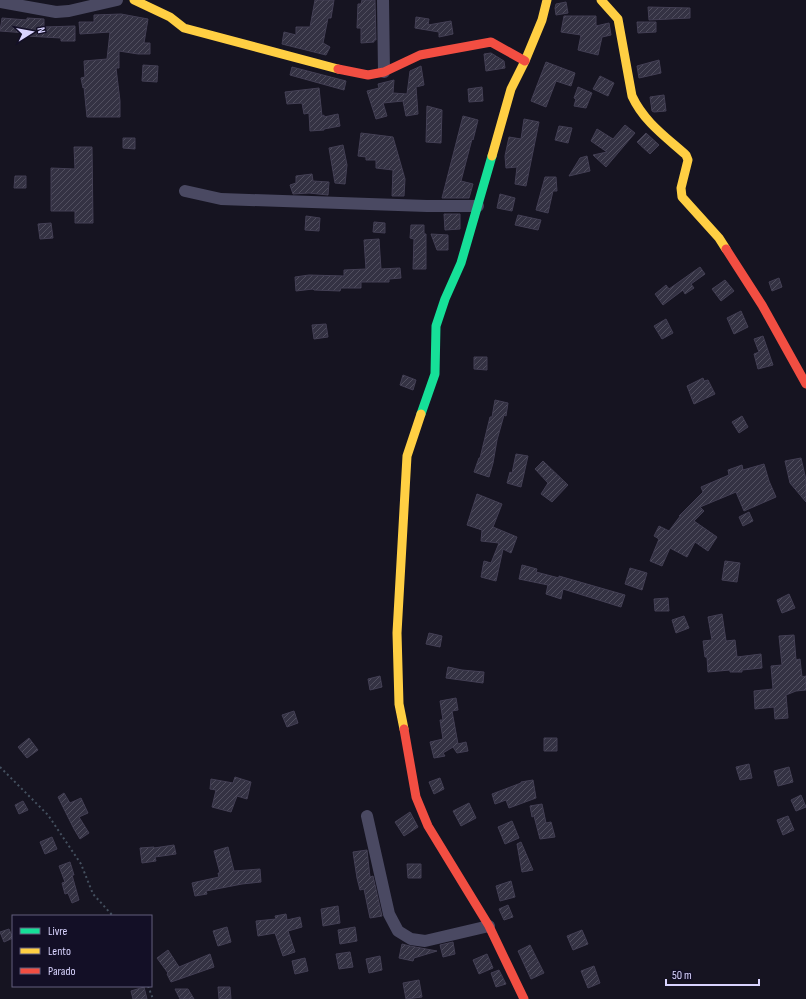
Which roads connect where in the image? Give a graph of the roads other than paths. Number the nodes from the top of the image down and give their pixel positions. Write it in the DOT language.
graph roads {
  1 [pos="117,0"];
  2 [pos="134,0"];
  3 [pos="383,0"];
  4 [pos="547,0"];
  5 [pos="601,0"];
  6 [pos="0,2"];
  7 [pos="93,3"];
  8 [pos="525,61"];
  9 [pos="384,72"];
  10 [pos="184,191"];
  11 [pos="478,206"];
  12 [pos="806,384"];
  13 [pos="368,816"];
  14 [pos="489,926"];
  15 [pos="524,999"];
  1 -- 7 [label="street"];
  2 -- 9 [label="street"];
  3 -- 9 [label="street"];
  4 -- 8 [label="street"];
  5 -- 12 [label="street"];
  6 -- 7 [label="street"];
  8 -- 9 [label="street"];
  8 -- 11 [label="street"];
  10 -- 11 [label="street"];
  11 -- 14 [label="street"];
  13 -- 14 [label="street"];
  14 -- 15 [label="street"];
}
